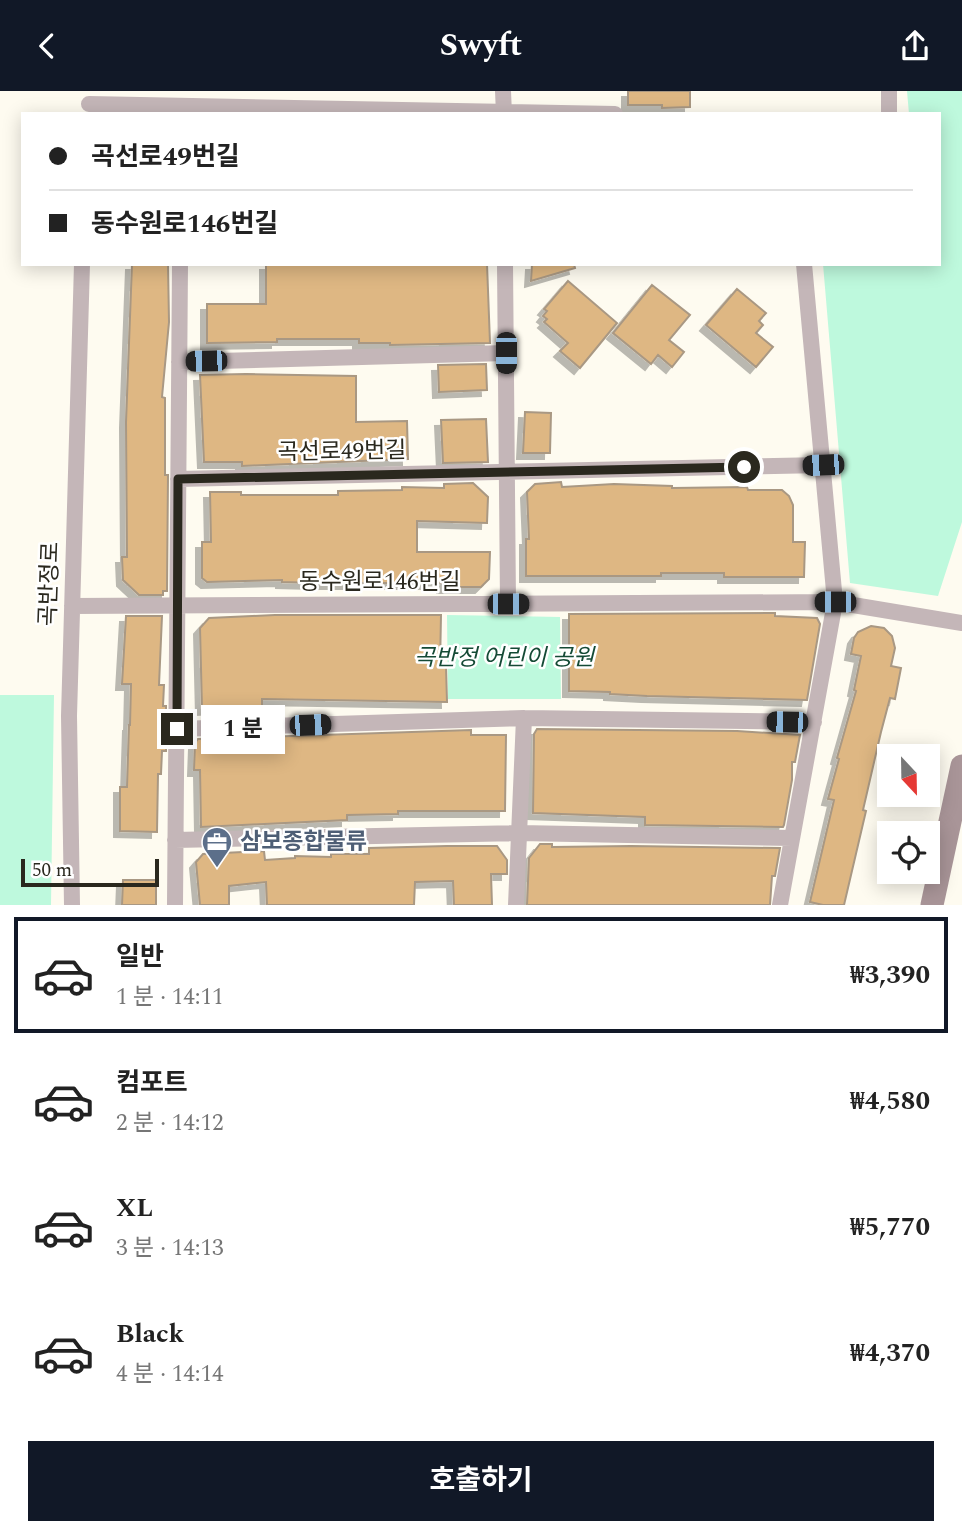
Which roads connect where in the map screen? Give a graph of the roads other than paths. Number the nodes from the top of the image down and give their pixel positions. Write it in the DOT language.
graph roads {
  1 [pos="503,91"];
  2 [pos="888,91"];
  3 [pos="90,103"];
  4 [pos="181,110"];
  5 [pos="396,112"];
  6 [pos="504,112"];
  7 [pos="889,112"];
  8 [pos="82,266"];
  9 [pos="180,266"];
  10 [pos="505,266"];
  11 [pos="804,266"];
  12 [pos="506,353"];
  13 [pos="179,362"];
  14 [pos="823,465"];
  15 [pos="507,472"];
  16 [pos="178,479"];
  17 [pos="835,602"];
  18 [pos="508,604"];
  19 [pos="177,605"];
  20 [pos="72,606"];
  21 [pos="962,623"];
  22 [pos="524,718"];
  23 [pos="814,722"];
  24 [pos="177,729"];
  25 [pos="962,766"];
  26 [pos="519,833"];
  27 [pos="792,838"];
  28 [pos="175,839"];
  29 [pos="72,905"];
  30 [pos="175,905"];
  31 [pos="516,905"];
  32 [pos="780,905"];
  33 [pos="932,905"];
  1 -- 6 [label="street"];
  2 -- 7 [label="street"];
  3 -- 4 [label="street"];
  4 -- 5 [label="street"];
  8 -- 20 [label="street, 곡반정로"];
  9 -- 13 [label="street"];
  10 -- 12 [label="street"];
  11 -- 14 [label="street"];
  12 -- 13 [label="street"];
  12 -- 15 [label="street"];
  13 -- 16 [label="street"];
  14 -- 15 [label="street, 곡선로49번길"];
  14 -- 17 [label="street"];
  15 -- 16 [label="street, 곡선로49번길"];
  15 -- 18 [label="street"];
  16 -- 19 [label="street"];
  17 -- 18 [label="street, 동수원로146번길"];
  17 -- 21 [label="street, 동수원로146번길"];
  17 -- 23 [label="street"];
  18 -- 19 [label="street, 동수원로146번길"];
  19 -- 20 [label="street, 동수원로146번길"];
  19 -- 24 [label="street"];
  20 -- 29 [label="street, 곡반정로"];
  22 -- 23 [label="street"];
  22 -- 24 [label="street"];
  22 -- 26 [label="street"];
  23 -- 27 [label="street"];
  24 -- 28 [label="street"];
  25 -- 33 [label="main road"];
  26 -- 27 [label="street"];
  26 -- 28 [label="street"];
  26 -- 31 [label="street"];
  27 -- 32 [label="street"];
  28 -- 30 [label="street"];
}
